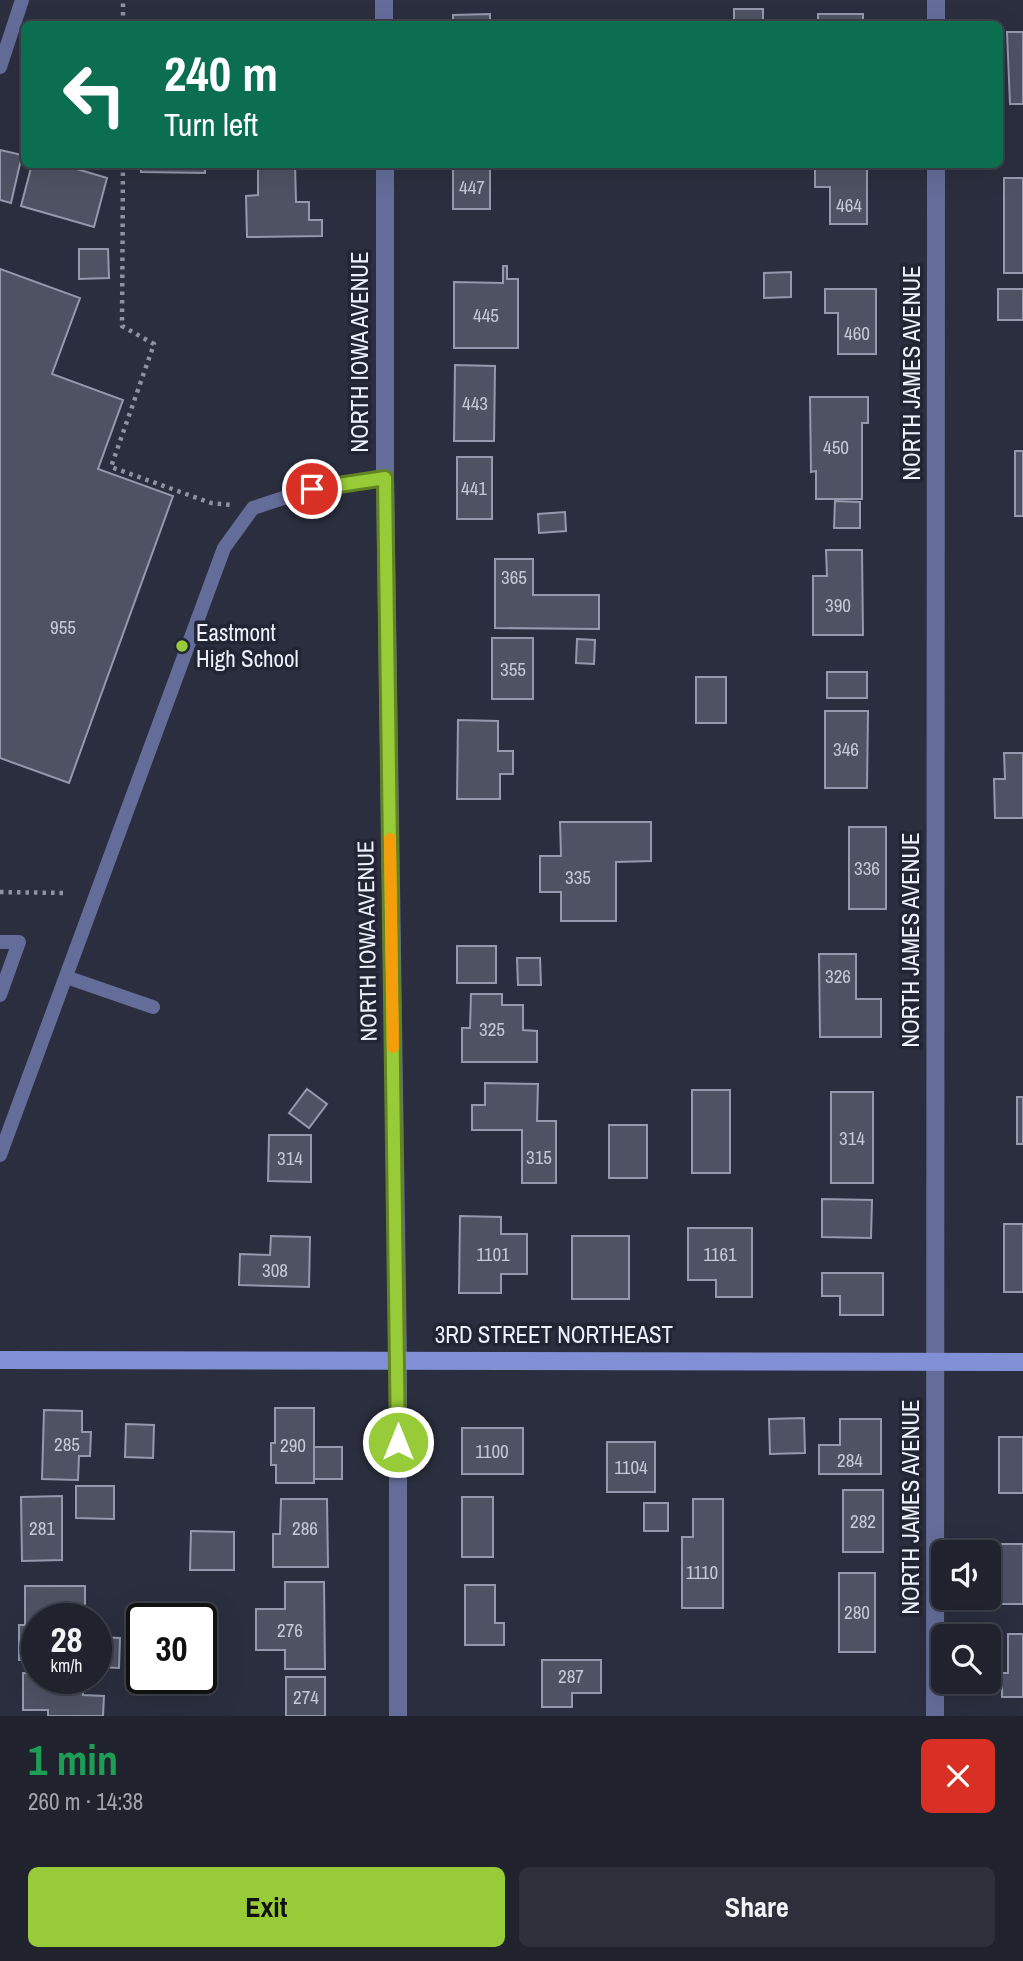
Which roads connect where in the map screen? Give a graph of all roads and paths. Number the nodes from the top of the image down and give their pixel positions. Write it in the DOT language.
graph roads {
  1 [pos="22,0"];
  2 [pos="123,0"];
  3 [pos="384,0"];
  4 [pos="936,0"];
  5 [pos="123,21"];
  6 [pos="384,21"];
  7 [pos="936,21"];
  8 [pos="0,66"];
  9 [pos="123,168"];
  10 [pos="384,168"];
  11 [pos="936,168"];
  12 [pos="385,478"];
  13 [pos="253,508"];
  14 [pos="0,892"];
  15 [pos="67,893"];
  16 [pos="0,942"];
  17 [pos="66,977"];
  18 [pos="0,995"];
  19 [pos="153,1007"];
  20 [pos="6,1121"];
  21 [pos="0,1155"];
  22 [pos="398,1359"];
  23 [pos="0,1360"];
  24 [pos="935,1361"];
  25 [pos="1023,1362"];
  26 [pos="398,1716"];
  27 [pos="935,1716"];
  1 -- 8 [label="lane"];
  2 -- 5 [label="path"];
  3 -- 6 [label="street"];
  4 -- 7 [label="street"];
  9 -- 13 [label="path"];
  10 -- 12 [label="street, NORTH IOWA AVENUE"];
  11 -- 24 [label="street, NORTH JAMES AVENUE"];
  12 -- 13 [label="lane"];
  12 -- 22 [label="street, NORTH IOWA AVENUE"];
  13 -- 17 [label="lane"];
  14 -- 15 [label="path"];
  16 -- 18 [label="lane"];
  17 -- 19 [label="lane"];
  17 -- 20 [label="lane"];
  20 -- 21 [label="lane"];
  22 -- 23 [label="street, 3RD STREET NORTHEAST"];
  22 -- 24 [label="street, 3RD STREET NORTHEAST"];
  22 -- 26 [label="street, NORTH IOWA AVENUE"];
  24 -- 25 [label="street, 3RD STREET NORTHEAST"];
  24 -- 27 [label="street, NORTH JAMES AVENUE"];
}
